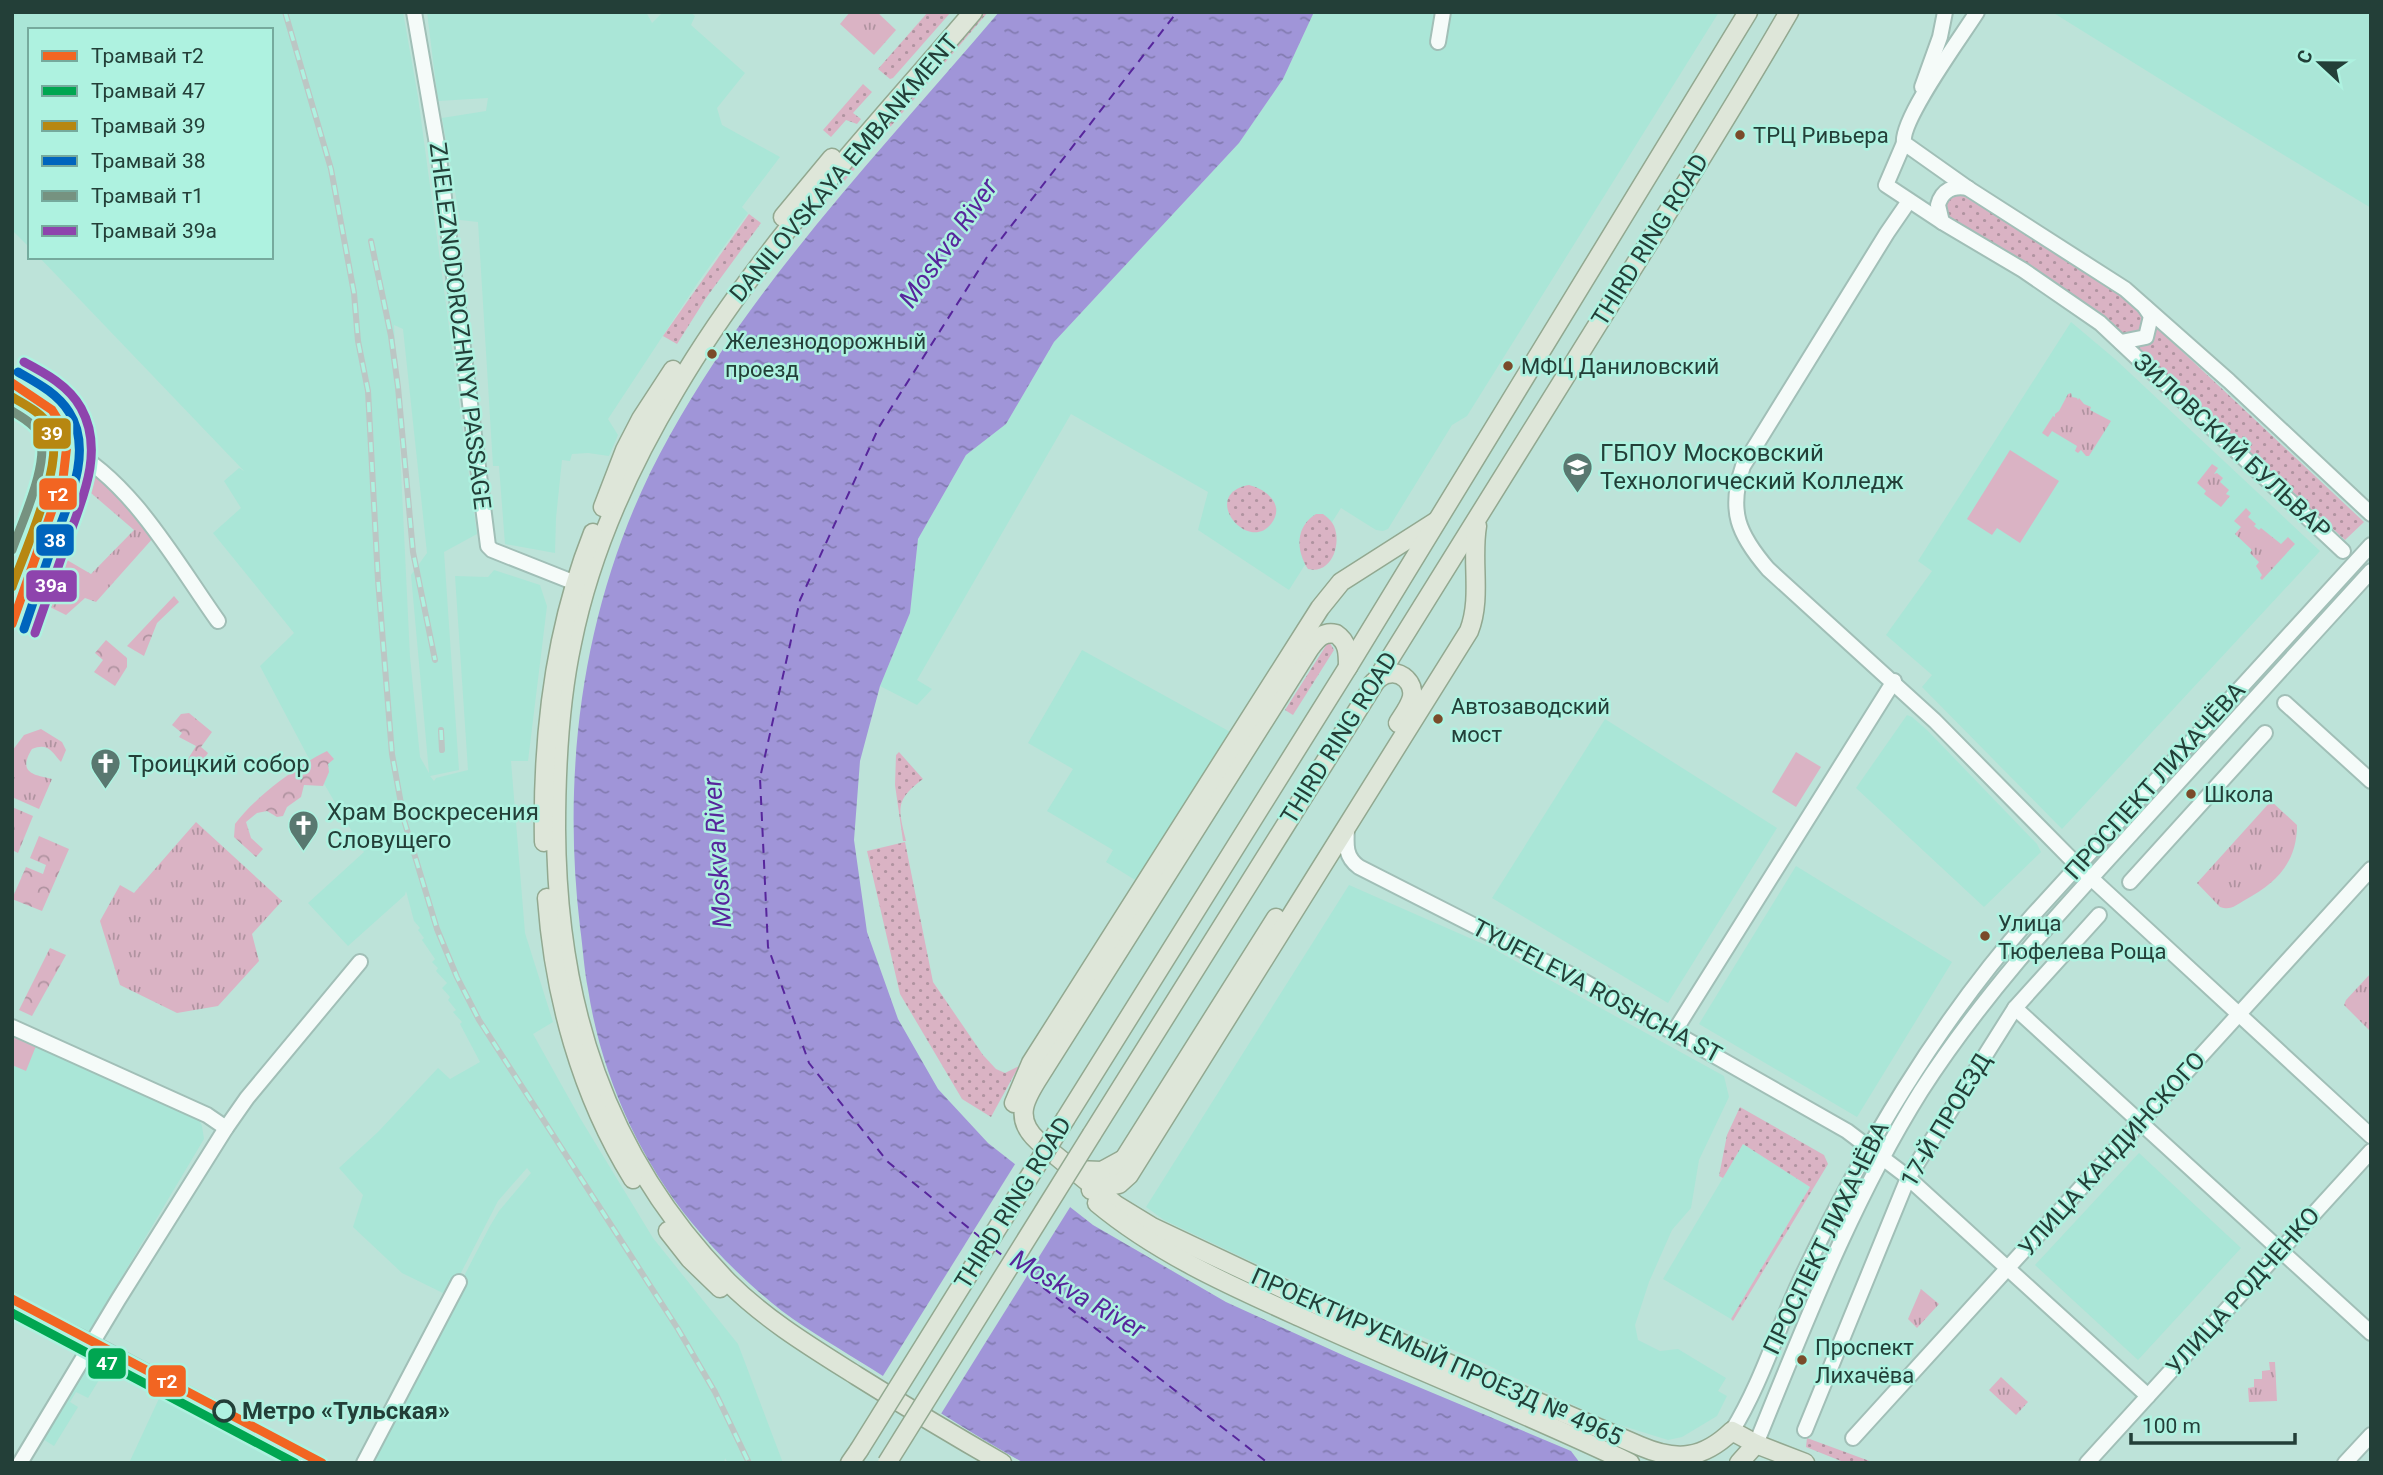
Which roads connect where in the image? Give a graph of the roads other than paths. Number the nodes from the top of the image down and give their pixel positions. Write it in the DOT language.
graph roads {
  1 [pos="414,12"];
  2 [pos="959,12"];
  3 [pos="974,12"];
  4 [pos="1443,12"];
  5 [pos="1748,12"];
  6 [pos="1789,12"];
  7 [pos="1945,12"];
  8 [pos="1977,12"];
  9 [pos="1941,30"];
  10 [pos="1959,41"];
  11 [pos="1438,42"];
  12 [pos="1912,113"];
  13 [pos="1903,139"];
  14 [pos="1968,188"];
  15 [pos="1909,201"];
  16 [pos="1942,222"];
  17 [pos="2142,303"];
  18 [pos="2121,342"];
  19 [pos="12,386"];
  20 [pos="66,447"];
  21 [pos="2371,514"];
  22 [pos="1478,519"];
  23 [pos="1435,522"];
  24 [pos="2371,545"];
  25 [pos="2343,551"];
  26 [pos="2371,571"];
  27 [pos="581,585"];
  28 [pos="12,612"];
  29 [pos="218,621"];
  30 [pos="1348,667"];
  31 [pos="1894,681"];
  32 [pos="1373,683"];
  33 [pos="2285,703"];
  34 [pos="2265,733"];
  35 [pos="2371,781"];
  36 [pos="1347,828"];
  37 [pos="2078,866"];
  38 [pos="2371,869"];
  39 [pos="2091,878"];
  40 [pos="2130,882"];
  41 [pos="2099,915"];
  42 [pos="360,962"];
  43 [pos="2015,1008"];
  44 [pos="2239,1014"];
  45 [pos="12,1027"];
  46 [pos="1674,1032"];
  47 [pos="2140,1122"];
  48 [pos="226,1128"];
  49 [pos="2371,1136"];
  50 [pos="1868,1147"];
  51 [pos="2371,1150"];
  52 [pos="1882,1157"];
  53 [pos="1127,1167"];
  54 [pos="1075,1170"];
  55 [pos="1908,1178"];
  56 [pos="1080,1188"];
  57 [pos="1107,1188"];
  58 [pos="1116,1205"];
  59 [pos="1144,1222"];
  60 [pos="1123,1225"];
  61 [pos="2282,1251"];
  62 [pos="2007,1268"];
  63 [pos="459,1282"];
  64 [pos="12,1303"];
  65 [pos="2371,1333"];
  66 [pos="92,1343"];
  67 [pos="2148,1396"];
  68 [pos="1805,1430"];
  69 [pos="1732,1431"];
  70 [pos="2371,1435"];
  71 [pos="944,1437"];
  72 [pos="1853,1438"];
  73 [pos="1756,1444"];
  74 [pos="20,1463"];
  75 [pos="315,1463"];
  76 [pos="364,1463"];
  77 [pos="850,1463"];
  78 [pos="887,1463"];
  79 [pos="977,1463"];
  80 [pos="1002,1463"];
  81 [pos="1630,1463"];
  82 [pos="1739,1463"];
  83 [pos="1805,1463"];
  84 [pos="2087,1463"];
  85 [pos="2345,1463"];
  1 -- 27 [label="street, ZHELEZNODOROZHNYY PASSAGE"];
  2 -- 27 [label="main road, DANILOVSKAYA EMBANKMENT"];
  3 -- 27 [label="main road, DANILOVSKAYA EMBANKMENT"];
  4 -- 11 [label="street"];
  5 -- 23 [label="main road, THIRD RING ROAD"];
  6 -- 22 [label="main road, THIRD RING ROAD"];
  7 -- 9 [label="street"];
  8 -- 10 [label="street"];
  9 -- 10 [label="street"];
  9 -- 12 [label="street"];
  10 -- 12 [label="street"];
  12 -- 13 [label="street"];
  13 -- 14 [label="street, ЗИЛОВСКИЙ БУЛЬВАР"];
  13 -- 15 [label="street, ЗИЛОВСКИЙ БУЛЬВАР"];
  14 -- 16 [label="street"];
  14 -- 17 [label="street, ЗИЛОВСКИЙ БУЛЬВАР"];
  15 -- 16 [label="street, ЗИЛОВСКИЙ БУЛЬВАР"];
  15 -- 31 [label="street"];
  16 -- 18 [label="street, ЗИЛОВСКИЙ БУЛЬВАР"];
  17 -- 18 [label="street, ЗИЛОВСКИЙ БУЛЬВАР"];
  17 -- 21 [label="street, ЗИЛОВСКИЙ БУЛЬВАР"];
  18 -- 25 [label="street, ЗИЛОВСКИЙ БУЛЬВАР"];
  19 -- 20 [label="main road"];
  20 -- 28 [label="main road"];
  20 -- 29 [label="street"];
  22 -- 32 [label="main road, THIRD RING ROAD"];
  22 -- 36 [label="main road"];
  23 -- 30 [label="main road, THIRD RING ROAD"];
  23 -- 56 [label="main road, ПРОЕКТИРУЕМЫЙ ПРОЕЗД № 4965"];
  24 -- 37 [label="street, ПРОСПЕКТ ЛИХАЧЁВА"];
  26 -- 39 [label="street, ПРОСПЕКТ ЛИХАЧЁВА"];
  27 -- 71 [label="main road, DANILOVSKAYA EMBANKMENT"];
  30 -- 54 [label="main road"];
  30 -- 77 [label="main road, THIRD RING ROAD, bridge"];
  31 -- 37 [label="street"];
  31 -- 46 [label="street"];
  32 -- 53 [label="main road"];
  32 -- 78 [label="main road, THIRD RING ROAD, bridge"];
  33 -- 35 [label="street"];
  34 -- 40 [label="street"];
  36 -- 46 [label="street, TYUFELEVA ROSHCHA ST"];
  36 -- 53 [label="main road"];
  37 -- 39 [label="street"];
  37 -- 50 [label="street, ПРОСПЕКТ ЛИХАЧЁВА"];
  38 -- 44 [label="street, УЛИЦА КАНДИНСКОГО"];
  39 -- 44 [label="street"];
  39 -- 52 [label="street, ПРОСПЕКТ ЛИХАЧЁВА"];
  41 -- 43 [label="street, 17-Й ПРОЕЗД"];
  42 -- 48 [label="street"];
  43 -- 47 [label="street"];
  43 -- 55 [label="street, 17-Й ПРОЕЗД"];
  44 -- 47 [label="street, УЛИЦА КАНДИНСКОГО"];
  44 -- 49 [label="street"];
  45 -- 48 [label="street"];
  46 -- 50 [label="street, TYUFELEVA ROSHCHA ST"];
  47 -- 61 [label="street"];
  47 -- 62 [label="street, УЛИЦА КАНДИНСКОГО"];
  48 -- 66 [label="street"];
  50 -- 52 [label="street, TYUFELEVA ROSHCHA ST"];
  50 -- 69 [label="street, ПРОСПЕКТ ЛИХАЧЁВА"];
  51 -- 61 [label="street, УЛИЦА РОДЧЕНКО"];
  52 -- 55 [label="street, TYUFELEVA ROSHCHA ST"];
  52 -- 73 [label="street, ПРОСПЕКТ ЛИХАЧЁВА"];
  53 -- 54 [label="main road"];
  53 -- 57 [label="main road"];
  53 -- 59 [label="main road"];
  54 -- 57 [label="main road"];
  55 -- 62 [label="street, TYUFELEVA ROSHCHA ST"];
  55 -- 68 [label="street, 17-Й ПРОЕЗД"];
  56 -- 57 [label="main road"];
  56 -- 60 [label="main road, ПРОЕКТИРУЕМЫЙ ПРОЕЗД № 4965"];
  57 -- 58 [label="main road"];
  58 -- 59 [label="main road, ПРОЕКТИРУЕМЫЙ ПРОЕЗД № 4965"];
  58 -- 60 [label="main road"];
  59 -- 69 [label="main road, ПРОЕКТИРУЕМЫЙ ПРОЕЗД № 4965"];
  60 -- 81 [label="main road, ПРОЕКТИРУЕМЫЙ ПРОЕЗД № 4965"];
  61 -- 65 [label="street"];
  61 -- 67 [label="street, УЛИЦА РОДЧЕНКО"];
  62 -- 67 [label="street, TYUFELEVA ROSHCHA ST"];
  62 -- 72 [label="street, УЛИЦА КАНДИНСКОГО"];
  63 -- 76 [label="street"];
  64 -- 66 [label="street"];
  66 -- 74 [label="street"];
  66 -- 75 [label="street"];
  67 -- 84 [label="street, УЛИЦА РОДЧЕНКО"];
  69 -- 73 [label="main road"];
  70 -- 85 [label="street"];
  71 -- 79 [label="main road"];
  71 -- 80 [label="main road"];
  73 -- 82 [label="main road"];
  73 -- 83 [label="main road"];
}
